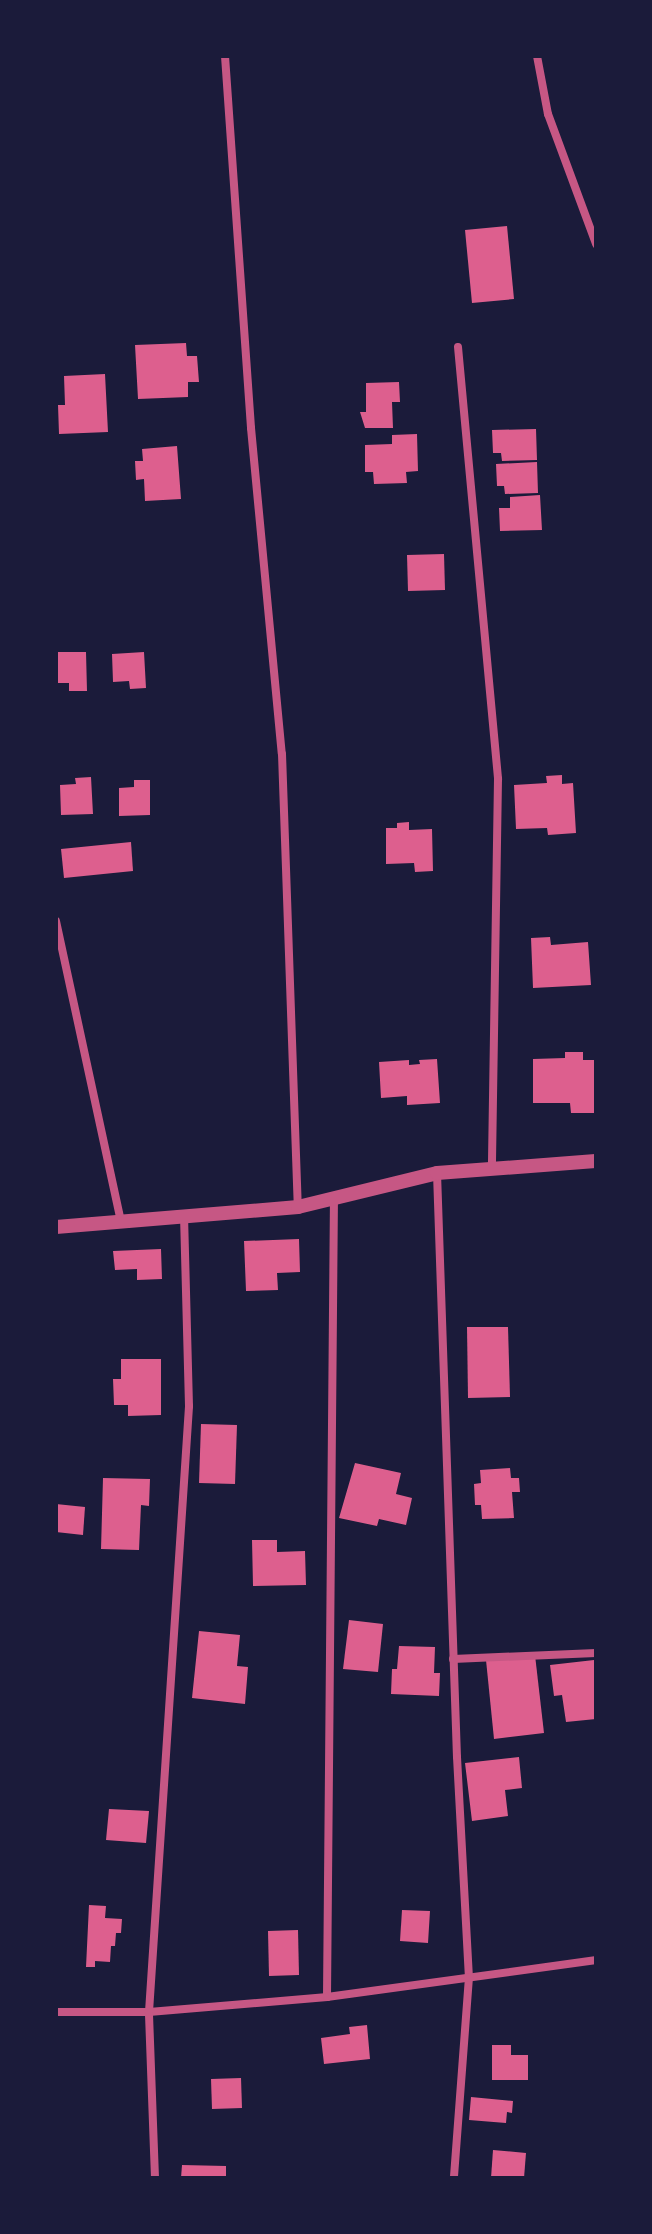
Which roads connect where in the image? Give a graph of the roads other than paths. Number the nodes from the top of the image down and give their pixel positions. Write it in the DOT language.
graph roads {
  1 [pos="225,56"];
  2 [pos="537,56"];
  3 [pos="596,244"];
  4 [pos="458,347"];
  5 [pos="56,921"];
  6 [pos="596,1161"];
  7 [pos="492,1169"];
  8 [pos="437,1173"];
  9 [pos="334,1198"];
  10 [pos="298,1207"];
  11 [pos="184,1216"];
  12 [pos="121,1221"];
  13 [pos="56,1227"];
  14 [pos="596,1653"];
  15 [pos="453,1659"];
  16 [pos="596,1960"];
  17 [pos="469,1977"];
  18 [pos="327,1997"];
  19 [pos="56,2012"];
  20 [pos="149,2012"];
  21 [pos="155,2178"];
  22 [pos="454,2178"];
  1 -- 10 [label="street"];
  2 -- 3 [label="street"];
  4 -- 7 [label="street"];
  5 -- 12 [label="street"];
  6 -- 7 [label="street"];
  7 -- 8 [label="street"];
  8 -- 9 [label="street"];
  8 -- 15 [label="street"];
  9 -- 10 [label="street"];
  9 -- 18 [label="street"];
  10 -- 11 [label="street"];
  11 -- 12 [label="street"];
  11 -- 20 [label="street"];
  12 -- 13 [label="street"];
  14 -- 15 [label="street"];
  15 -- 17 [label="street"];
  16 -- 17 [label="street"];
  17 -- 18 [label="street"];
  17 -- 22 [label="street"];
  18 -- 20 [label="street"];
  19 -- 20 [label="street"];
  20 -- 21 [label="street"];
}
